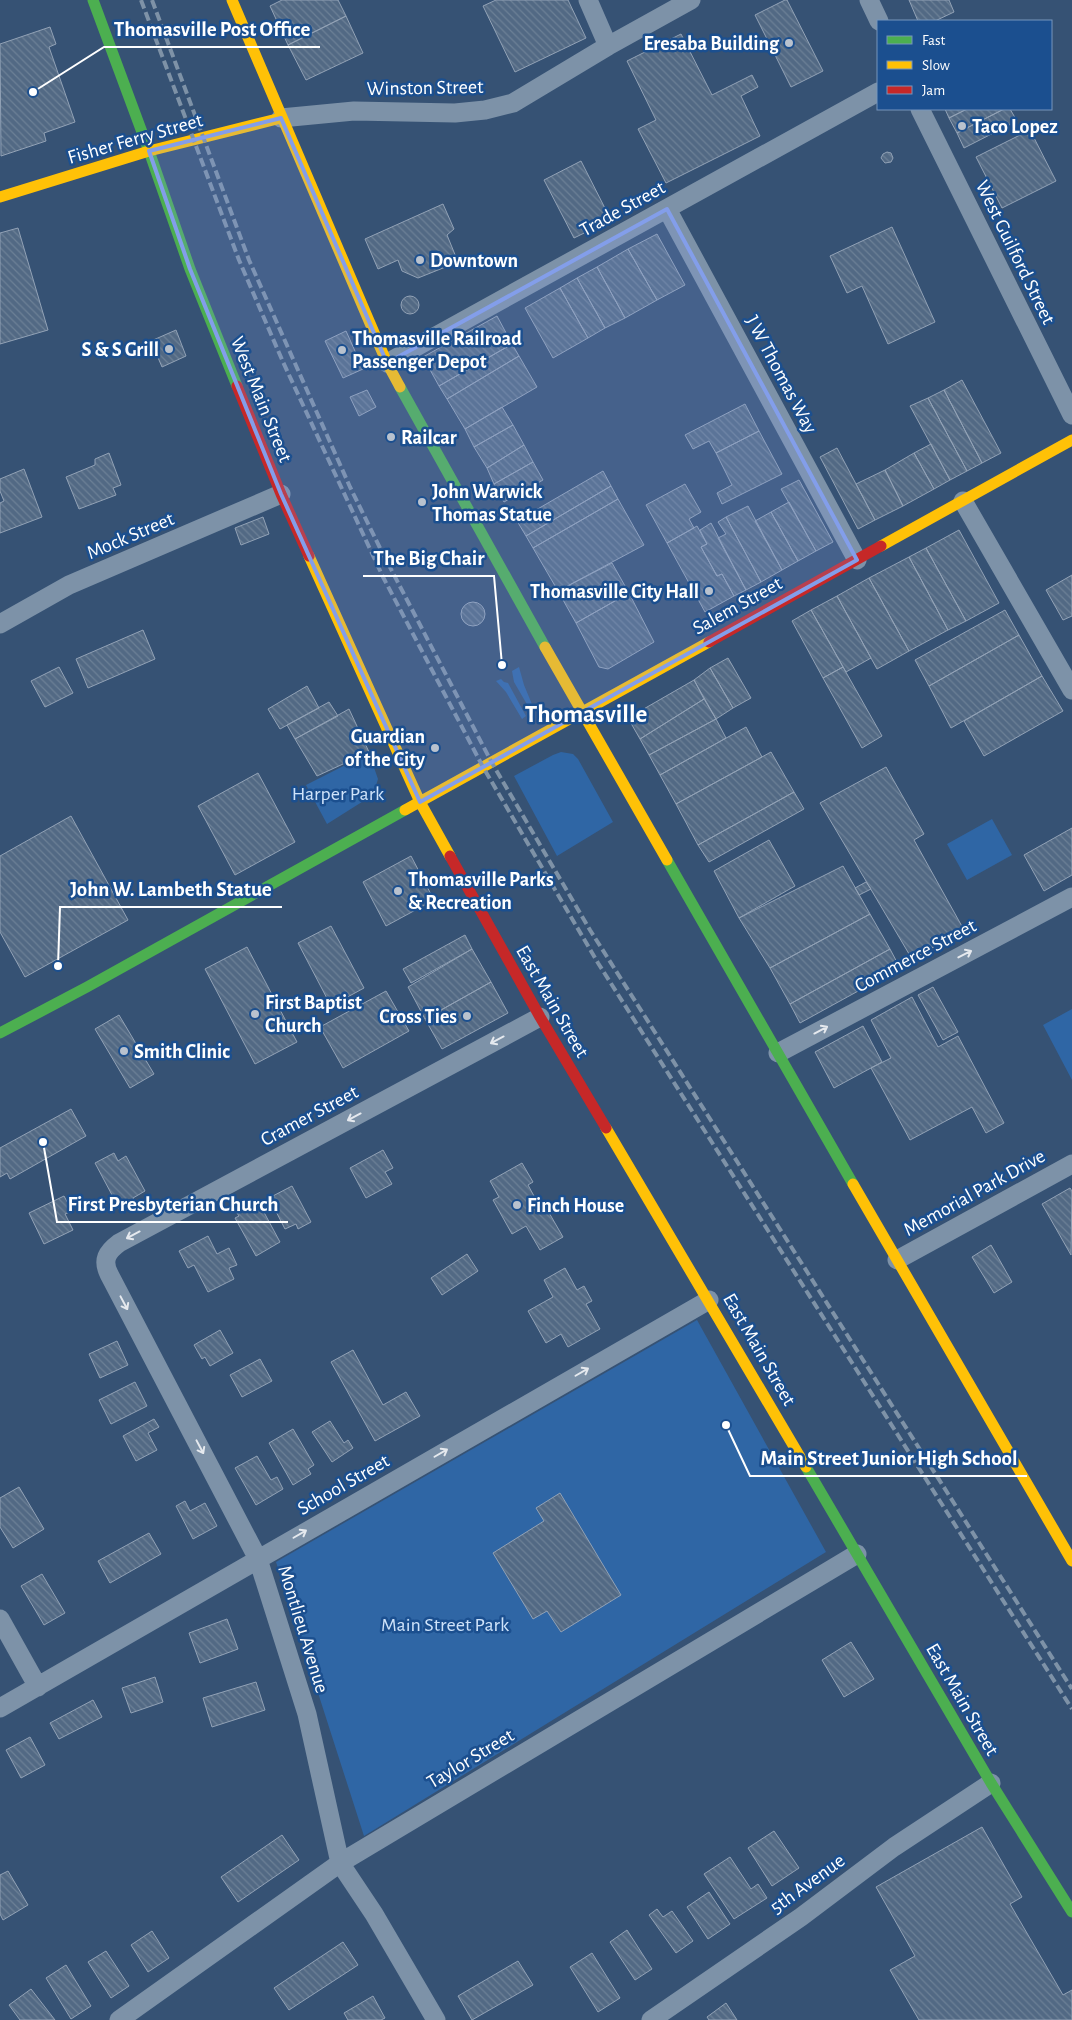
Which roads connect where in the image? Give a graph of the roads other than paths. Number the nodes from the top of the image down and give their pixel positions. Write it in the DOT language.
graph roads {
  1 [pos="94,0"];
  2 [pos="232,0"];
  3 [pos="588,0"];
  4 [pos="691,0"];
  5 [pos="869,0"];
  6 [pos="879,20"];
  7 [pos="608,46"];
  8 [pos="877,93"];
  9 [pos="920,110"];
  10 [pos="281,118"];
  11 [pos="149,152"];
  12 [pos="0,197"];
  13 [pos="667,209"];
  14 [pos="388,363"];
  15 [pos="1072,415"];
  16 [pos="1072,440"];
  17 [pos="281,494"];
  18 [pos="963,501"];
  19 [pos="857,560"];
  20 [pos="0,624"];
  21 [pos="1072,690"];
  22 [pos="582,712"];
  23 [pos="420,802"];
  24 [pos="1072,897"];
  25 [pos="540,1017"];
  26 [pos="0,1033"];
  27 [pos="778,1053"];
  28 [pos="1072,1164"];
  29 [pos="105,1259"];
  30 [pos="897,1260"];
  31 [pos="709,1300"];
  32 [pos="857,1554"];
  33 [pos="258,1559"];
  34 [pos="1072,1561"];
  35 [pos="0,1619"];
  36 [pos="38,1687"];
  37 [pos="0,1708"];
  38 [pos="991,1783"];
  39 [pos="340,1863"];
  40 [pos="1072,1912"];
  41 [pos="119,2020"];
  42 [pos="436,2020"];
  43 [pos="651,2020"];
  1 -- 11 [label="main road, West Main Street"];
  2 -- 10 [label="main road"];
  3 -- 7 [label="street"];
  4 -- 7 [label="street, Winston Street"];
  5 -- 6 [label="street"];
  7 -- 10 [label="street, Winston Street"];
  8 -- 13 [label="street, Trade Street"];
  9 -- 15 [label="street, West Guilford Street"];
  10 -- 11 [label="main road, Fisher Ferry Street"];
  10 -- 14 [label="main road"];
  11 -- 12 [label="main road, Fisher Ferry Street"];
  11 -- 17 [label="main road, West Main Street"];
  13 -- 14 [label="street, Trade Street"];
  13 -- 19 [label="street, J W Thomas Way"];
  14 -- 22 [label="main road"];
  16 -- 18 [label="main road, Salem Street"];
  17 -- 20 [label="street, Mock Street"];
  17 -- 23 [label="main road, West Main Street"];
  18 -- 19 [label="main road, Salem Street"];
  18 -- 21 [label="street"];
  19 -- 22 [label="main road, Salem Street"];
  22 -- 23 [label="main road, Salem Street"];
  22 -- 27 [label="main road"];
  23 -- 25 [label="main road, East Main Street"];
  23 -- 26 [label="main road, Salem Street"];
  27 -- 24 [label="street, Commerce Street, one-way"];
  25 -- 29 [label="street, Cramer Street, one-way"];
  25 -- 31 [label="main road, East Main Street"];
  27 -- 30 [label="main road"];
  28 -- 30 [label="street, Memorial Park Drive"];
  29 -- 33 [label="street, Montlieu Avenue, one-way"];
  30 -- 34 [label="main road"];
  31 -- 32 [label="main road, East Main Street"];
  33 -- 31 [label="street, School Street, one-way"];
  32 -- 38 [label="main road, East Main Street"];
  32 -- 39 [label="street, Taylor Street"];
  33 -- 36 [label="street, School Street"];
  33 -- 39 [label="street, Montlieu Avenue"];
  35 -- 36 [label="street"];
  36 -- 37 [label="street, School Street"];
  38 -- 40 [label="main road, East Main Street"];
  38 -- 43 [label="street, 5th Avenue"];
  39 -- 41 [label="street, Taylor Street"];
  39 -- 42 [label="street, Montlieu Avenue"];
}
